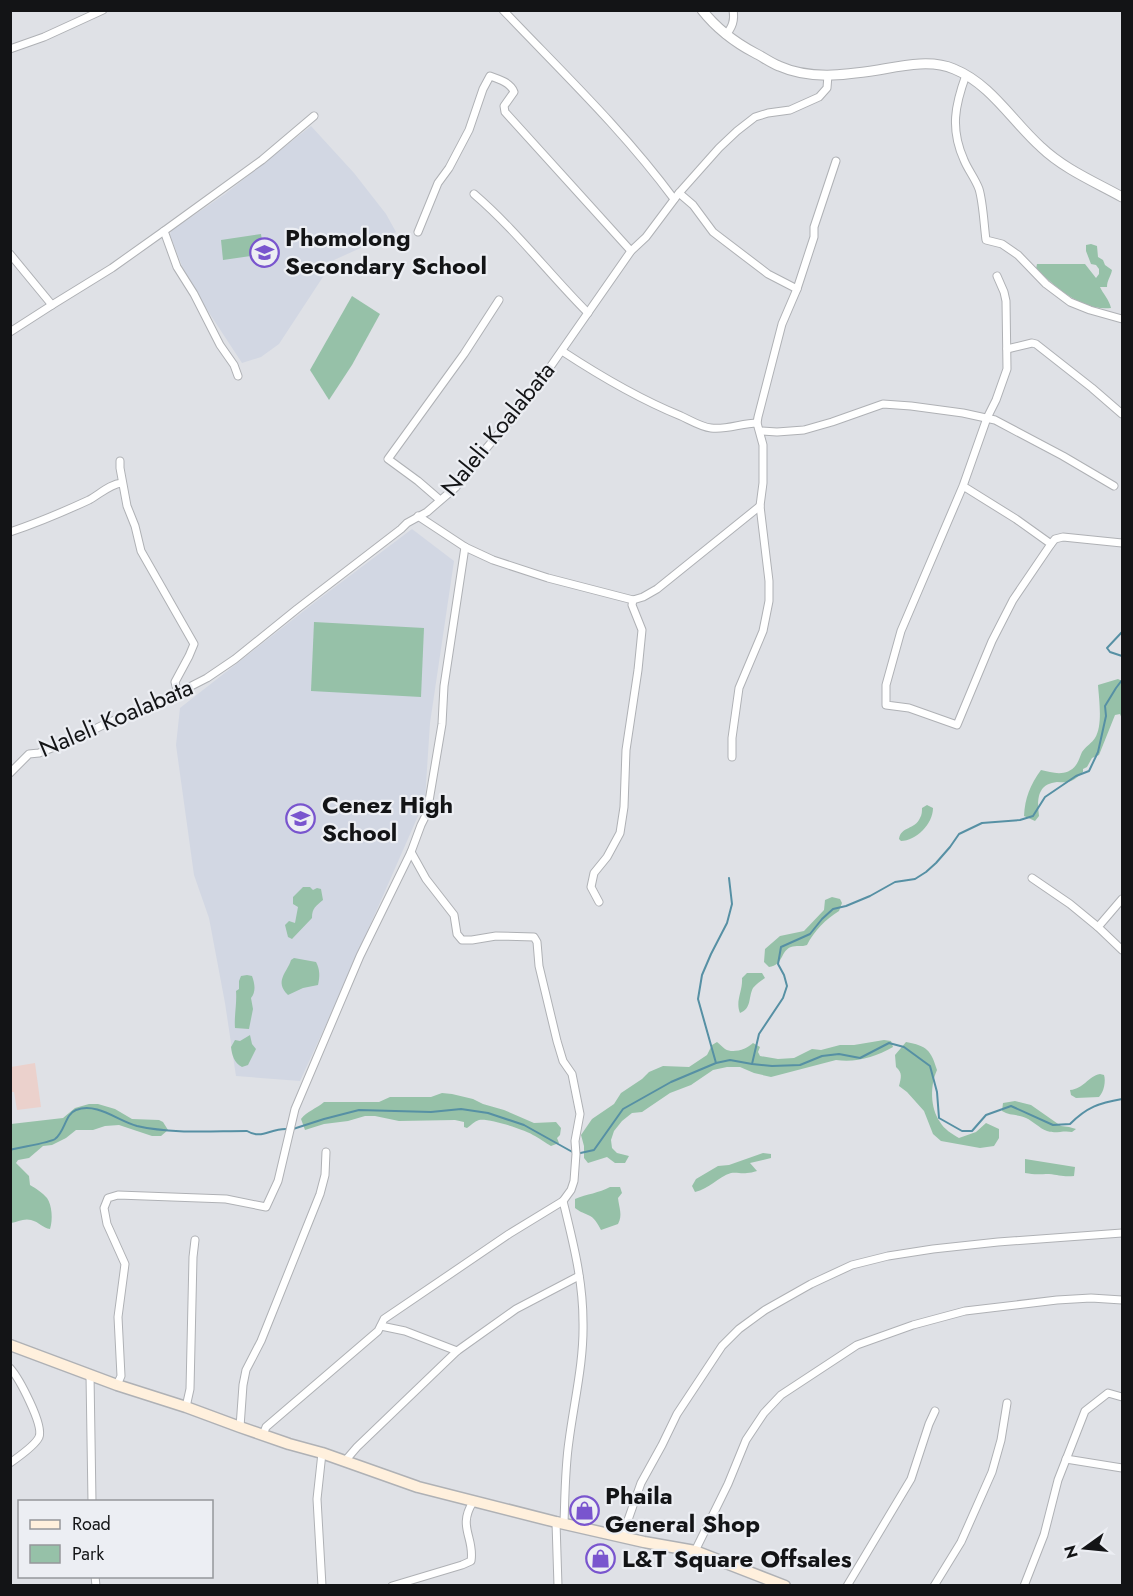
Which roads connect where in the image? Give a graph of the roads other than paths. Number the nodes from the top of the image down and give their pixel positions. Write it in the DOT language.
graph roads {
  1 [pos="103,10"];
  2 [pos="503,10"];
  3 [pos="702,10"];
  4 [pos="733,10"];
  5 [pos="726,35"];
  6 [pos="10,49"];
  7 [pos="828,75"];
  8 [pos="966,75"];
  9 [pos="314,116"];
  10 [pos="836,160"];
  11 [pos="474,194"];
  12 [pos="676,196"];
  13 [pos="1122,197"];
  14 [pos="164,231"];
  15 [pos="418,232"];
  16 [pos="631,251"];
  17 [pos="10,254"];
  18 [pos="997,276"];
  19 [pos="797,289"];
  20 [pos="499,300"];
  21 [pos="52,305"];
  22 [pos="588,313"];
  23 [pos="1122,319"];
  24 [pos="10,332"];
  25 [pos="1007,349"];
  26 [pos="562,351"];
  27 [pos="238,376"];
  28 [pos="1122,414"];
  29 [pos="987,418"];
  30 [pos="757,423"];
  31 [pos="761,431"];
  32 [pos="120,461"];
  33 [pos="122,483"];
  34 [pos="963,486"];
  35 [pos="1114,486"];
  36 [pos="440,501"];
  37 [pos="760,506"];
  38 [pos="418,516"];
  39 [pos="10,532"];
  40 [pos="1052,543"];
  41 [pos="1122,543"];
  42 [pos="465,547"];
  43 [pos="633,600"];
  44 [pos="178,694"];
  45 [pos="732,757"];
  46 [pos="10,773"];
  47 [pos="411,852"];
  48 [pos="1032,878"];
  49 [pos="1122,899"];
  50 [pos="599,902"];
  51 [pos="1098,927"];
  52 [pos="1122,950"];
  53 [pos="326,1152"];
  54 [pos="563,1201"];
  55 [pos="1122,1233"];
  56 [pos="195,1240"];
  57 [pos="579,1275"];
  58 [pos="1122,1300"];
  59 [pos="381,1326"];
  60 [pos="10,1345"];
  61 [pos="457,1351"];
  62 [pos="10,1368"];
  63 [pos="90,1375"];
  64 [pos="117,1386"];
  65 [pos="1122,1397"];
  66 [pos="1007,1403"];
  67 [pos="186,1407"];
  68 [pos="935,1412"];
  69 [pos="240,1427"];
  70 [pos="263,1435"];
  71 [pos="322,1454"];
  72 [pos="1066,1460"];
  73 [pos="345,1461"];
  74 [pos="10,1463"];
  75 [pos="1122,1468"];
  76 [pos="92,1500"];
  77 [pos="473,1502"];
  78 [pos="560,1522"];
  79 [pos="622,1537"];
  80 [pos="695,1551"];
  81 [pos="558,1585"];
  82 [pos="322,1586"];
  83 [pos="392,1586"];
  84 [pos="785,1586"];
  85 [pos="847,1586"];
  86 [pos="934,1586"];
  87 [pos="1024,1586"];
  1 -- 6 [label="street"];
  2 -- 12 [label="street"];
  3 -- 5 [label="street"];
  4 -- 5 [label="street"];
  5 -- 7 [label="street"];
  7 -- 8 [label="street"];
  7 -- 12 [label="street, Naleli Koalabata"];
  8 -- 13 [label="street"];
  8 -- 23 [label="street"];
  9 -- 14 [label="street"];
  10 -- 19 [label="street"];
  11 -- 22 [label="street"];
  12 -- 16 [label="street, Naleli Koalabata"];
  12 -- 19 [label="street"];
  14 -- 21 [label="street"];
  14 -- 27 [label="street"];
  15 -- 16 [label="street"];
  16 -- 22 [label="street, Naleli Koalabata"];
  17 -- 21 [label="street"];
  18 -- 25 [label="street"];
  19 -- 30 [label="street"];
  20 -- 36 [label="street"];
  21 -- 24 [label="street"];
  22 -- 26 [label="street, Naleli Koalabata"];
  25 -- 28 [label="street"];
  25 -- 29 [label="street"];
  26 -- 30 [label="street"];
  26 -- 36 [label="street, Naleli Koalabata"];
  29 -- 31 [label="street"];
  29 -- 34 [label="street"];
  29 -- 35 [label="street"];
  30 -- 31 [label="street"];
  31 -- 37 [label="street"];
  32 -- 33 [label="street"];
  33 -- 39 [label="street"];
  33 -- 44 [label="street"];
  34 -- 40 [label="street"];
  34 -- 40 [label="street"];
  36 -- 38 [label="street, Naleli Koalabata"];
  37 -- 43 [label="street"];
  37 -- 45 [label="street"];
  38 -- 42 [label="street"];
  38 -- 44 [label="street, Naleli Koalabata"];
  40 -- 41 [label="street"];
  42 -- 43 [label="street"];
  42 -- 47 [label="street"];
  43 -- 50 [label="street"];
  44 -- 46 [label="street, Naleli Koalabata"];
  47 -- 54 [label="street"];
  47 -- 64 [label="street"];
  48 -- 51 [label="street"];
  49 -- 51 [label="street"];
  51 -- 52 [label="street"];
  53 -- 69 [label="street"];
  54 -- 57 [label="street"];
  54 -- 59 [label="street"];
  55 -- 79 [label="street"];
  56 -- 67 [label="street"];
  57 -- 61 [label="street"];
  57 -- 78 [label="street"];
  58 -- 80 [label="street"];
  59 -- 61 [label="street"];
  59 -- 70 [label="street"];
  60 -- 63 [label="main road"];
  61 -- 73 [label="street"];
  62 -- 74 [label="street"];
  63 -- 64 [label="main road"];
  63 -- 76 [label="street"];
  64 -- 67 [label="main road"];
  65 -- 72 [label="street"];
  66 -- 86 [label="street"];
  67 -- 69 [label="main road"];
  68 -- 85 [label="street"];
  69 -- 70 [label="main road"];
  70 -- 71 [label="main road"];
  71 -- 73 [label="main road"];
  71 -- 82 [label="street"];
  72 -- 75 [label="street"];
  72 -- 87 [label="street"];
  73 -- 77 [label="main road"];
  77 -- 78 [label="main road"];
  77 -- 83 [label="street"];
  78 -- 79 [label="main road"];
  78 -- 81 [label="street"];
  79 -- 80 [label="main road"];
  80 -- 84 [label="main road"];
}
